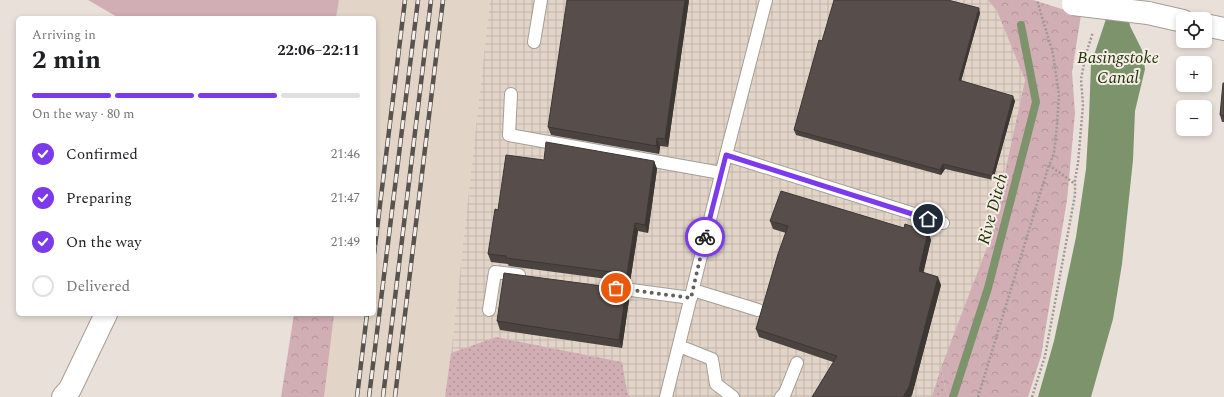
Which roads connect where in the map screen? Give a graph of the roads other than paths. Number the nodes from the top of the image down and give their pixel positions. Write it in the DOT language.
graph roads {
  1 [pos="541,0"];
  2 [pos="766,0"];
  3 [pos="1068,2"];
  4 [pos="1176,19"];
  5 [pos="1212,26"];
  6 [pos="1224,29"];
  7 [pos="534,42"];
  8 [pos="511,94"];
  9 [pos="726,155"];
  10 [pos="721,173"];
  11 [pos="943,223"];
  12 [pos="534,277"];
  13 [pos="597,286"];
  14 [pos="692,294"];
  15 [pos="489,310"];
  16 [pos="758,310"];
  17 [pos="105,316"];
  18 [pos="679,346"];
  19 [pos="797,363"];
  20 [pos="63,397"];
  21 [pos="666,397"];
  22 [pos="733,397"];
  23 [pos="781,397"];
  1 -- 7 [label="lane"];
  2 -- 9 [label="lane"];
  3 -- 4 [label="street, bridge"];
  5 -- 6 [label="street"];
  8 -- 10 [label="lane"];
  9 -- 10 [label="lane"];
  9 -- 11 [label="lane"];
  10 -- 14 [label="lane"];
  12 -- 15 [label="lane"];
  13 -- 14 [label="lane"];
  14 -- 16 [label="lane"];
  14 -- 18 [label="lane"];
  17 -- 20 [label="street"];
  18 -- 21 [label="lane"];
  18 -- 22 [label="lane"];
  19 -- 23 [label="lane"];
}
